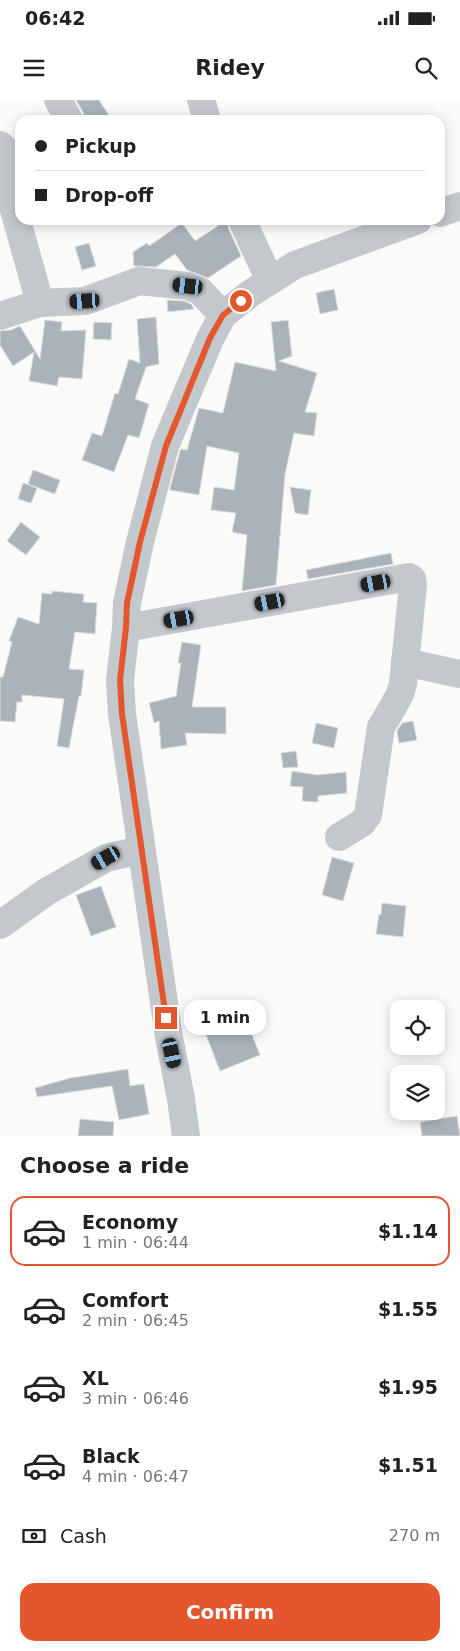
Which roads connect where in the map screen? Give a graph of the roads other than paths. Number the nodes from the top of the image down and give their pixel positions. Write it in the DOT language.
graph roads {
  1 [pos="58,100"];
  2 [pos="201,100"];
  3 [pos="67,115"];
  4 [pos="206,115"];
  5 [pos="0,145"];
  6 [pos="460,206"];
  7 [pos="445,211"];
  8 [pos="15,213"];
  9 [pos="18,225"];
  10 [pos="243,225"];
  11 [pos="404,225"];
  12 [pos="270,282"];
  13 [pos="40,303"];
  14 [pos="223,315"];
  15 [pos="0,316"];
  16 [pos="126,628"];
  17 [pos="405,662"];
  18 [pos="460,674"];
  19 [pos="339,837"];
  20 [pos="141,850"];
  21 [pos="0,925"];
  22 [pos="186,1136"];
  1 -- 3 [label="street"];
  2 -- 4 [label="street"];
  5 -- 8 [label="street"];
  6 -- 7 [label="street"];
  9 -- 13 [label="street"];
  10 -- 12 [label="street"];
  11 -- 12 [label="street"];
  12 -- 14 [label="street"];
  13 -- 14 [label="street"];
  13 -- 15 [label="street"];
  14 -- 16 [label="street"];
  16 -- 17 [label="street"];
  16 -- 20 [label="street"];
  17 -- 18 [label="street"];
  17 -- 19 [label="street"];
  20 -- 21 [label="street"];
  20 -- 22 [label="street"];
}
